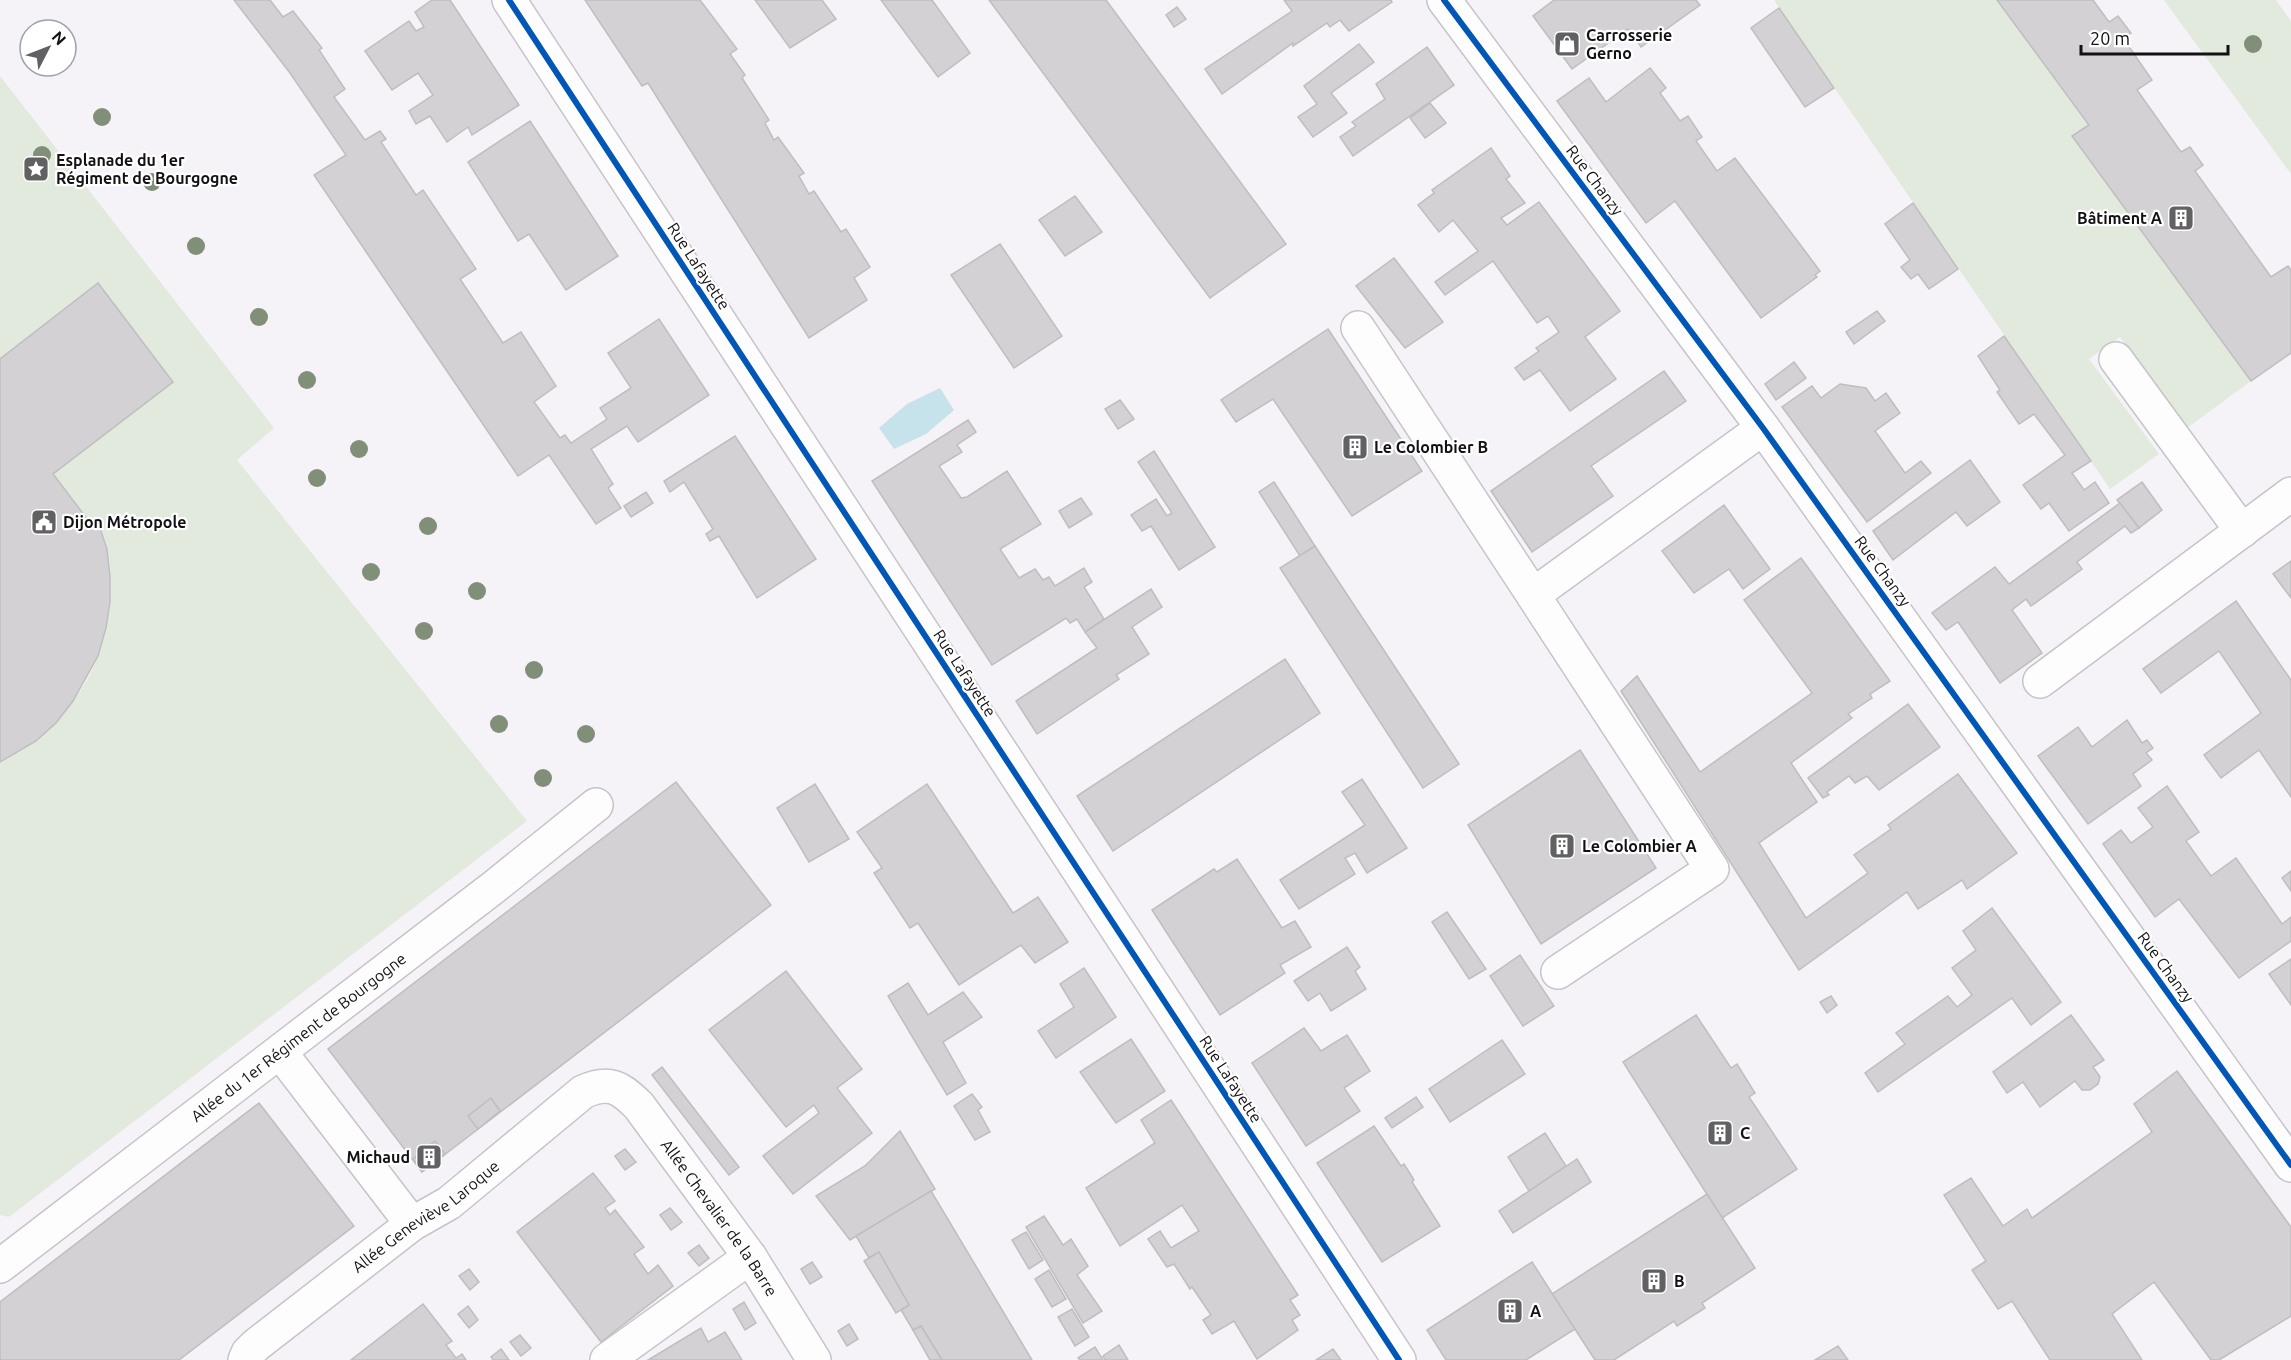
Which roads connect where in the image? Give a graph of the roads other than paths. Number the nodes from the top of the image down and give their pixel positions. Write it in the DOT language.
graph roads {
  1 [pos="509,0"];
  2 [pos="1444,0"];
  3 [pos="1358,328"];
  4 [pos="2116,359"];
  5 [pos="1763,428"];
  6 [pos="2291,494"];
  7 [pos="2242,531"];
  8 [pos="1533,595"];
  9 [pos="2040,681"];
  10 [pos="596,805"];
  11 [pos="1558,972"];
  12 [pos="280,1052"];
  13 [pos="615,1087"];
  14 [pos="2291,1165"];
  15 [pos="412,1224"];
  16 [pos="750,1257"];
  17 [pos="0,1266"];
  18 [pos="245,1360"];
  19 [pos="607,1360"];
  20 [pos="814,1360"];
  21 [pos="1399,1360"];
  1 -- 21 [label="street, Rue Lafayette"];
  2 -- 5 [label="street, Rue Chanzy"];
  3 -- 8 [label="street"];
  4 -- 7 [label="street"];
  5 -- 8 [label="street"];
  5 -- 14 [label="street, Rue Chanzy"];
  6 -- 7 [label="street"];
  7 -- 9 [label="street"];
  8 -- 11 [label="street"];
  10 -- 12 [label="street, Allée du 1er Régiment de Bourgogne"];
  12 -- 15 [label="street"];
  12 -- 17 [label="street, Allée du 1er Régiment de Bourgogne"];
  13 -- 15 [label="street, Allée Geneviève Laroque"];
  13 -- 16 [label="street, Allée Chevalier de la Barre"];
  15 -- 18 [label="street, Allée Geneviève Laroque"];
  16 -- 19 [label="street"];
  16 -- 20 [label="street, Allée Chevalier de la Barre"];
}
